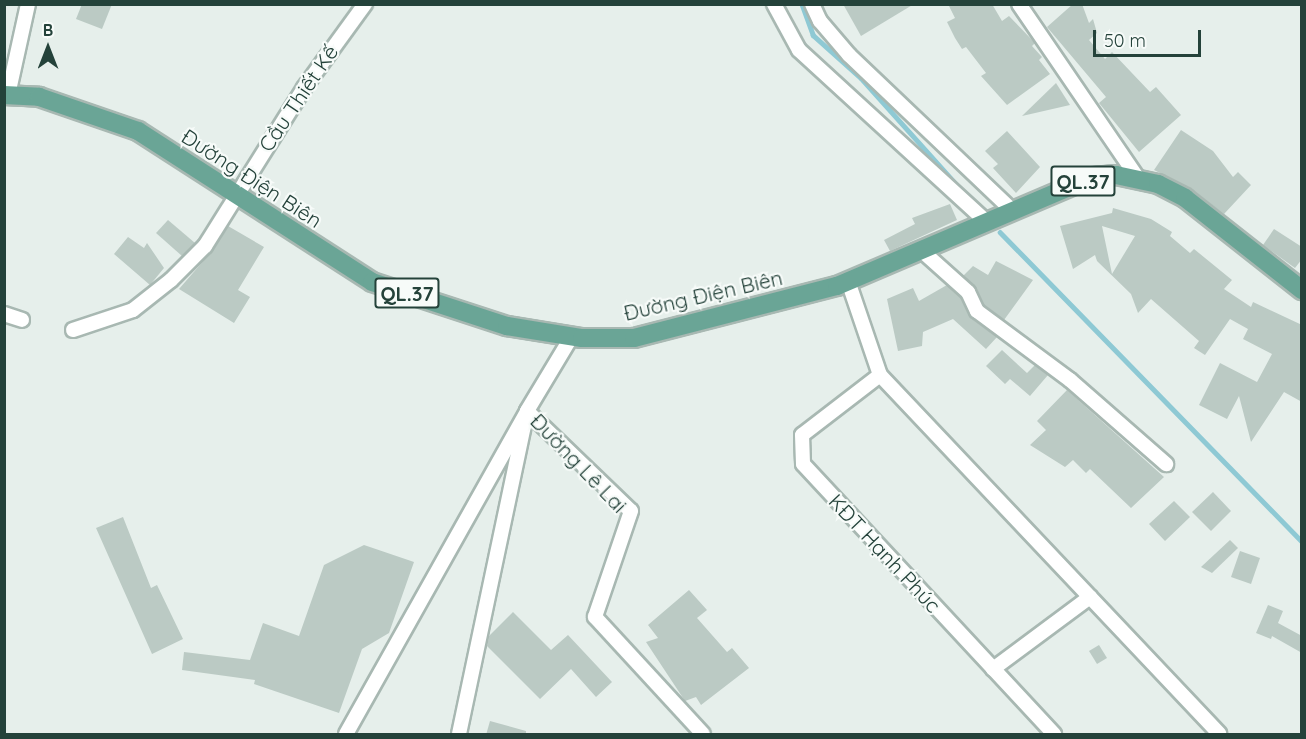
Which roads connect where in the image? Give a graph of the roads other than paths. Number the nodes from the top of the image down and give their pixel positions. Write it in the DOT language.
graph roads {
  1 [pos="28,4"];
  2 [pos="365,4"];
  3 [pos="774,4"];
  4 [pos="812,4"];
  5 [pos="1019,4"];
  6 [pos="6,95"];
  7 [pos="1137,177"];
  8 [pos="235,194"];
  9 [pos="1013,211"];
  10 [pos="987,222"];
  11 [pos="921,250"];
  12 [pos="848,281"];
  13 [pos="1302,290"];
  14 [pos="4,314"];
  15 [pos="22,320"];
  16 [pos="73,330"];
  17 [pos="572,336"];
  18 [pos="880,375"];
  19 [pos="527,411"];
  20 [pos="1166,464"];
  21 [pos="1090,597"];
  22 [pos="993,669"];
  23 [pos="346,735"];
  24 [pos="459,735"];
  25 [pos="703,735"];
  26 [pos="1054,735"];
  27 [pos="1220,735"];
  1 -- 6 [label="street"];
  2 -- 8 [label="street, Cầu Thiết Kế"];
  3 -- 10 [label="street"];
  4 -- 9 [label="street"];
  5 -- 7 [label="street"];
  6 -- 8 [label="main road, Đường Điện Biên / QL.37"];
  7 -- 9 [label="main road, Đường Điện Biên / QL.37"];
  7 -- 13 [label="main road, Đường Điện Biên / QL.37"];
  8 -- 16 [label="street, Cầu Thiết Kế"];
  8 -- 17 [label="main road, Đường Điện Biên / QL.37"];
  9 -- 10 [label="main road, Đường Điện Biên / QL.37"];
  10 -- 11 [label="main road, Đường Điện Biên / QL.37"];
  11 -- 12 [label="main road, Đường Điện Biên / QL.37"];
  11 -- 20 [label="street"];
  12 -- 17 [label="main road, Đường Điện Biên / QL.37"];
  12 -- 18 [label="street"];
  14 -- 15 [label="street"];
  17 -- 19 [label="street, Đường Lê Lai"];
  18 -- 21 [label="street"];
  18 -- 22 [label="street, KĐT Hạnh Phúc"];
  19 -- 23 [label="street"];
  19 -- 24 [label="street"];
  19 -- 25 [label="street, Đường Lê Lai"];
  21 -- 22 [label="street"];
  21 -- 27 [label="street"];
  22 -- 26 [label="street, KĐT Hạnh Phúc"];
}
